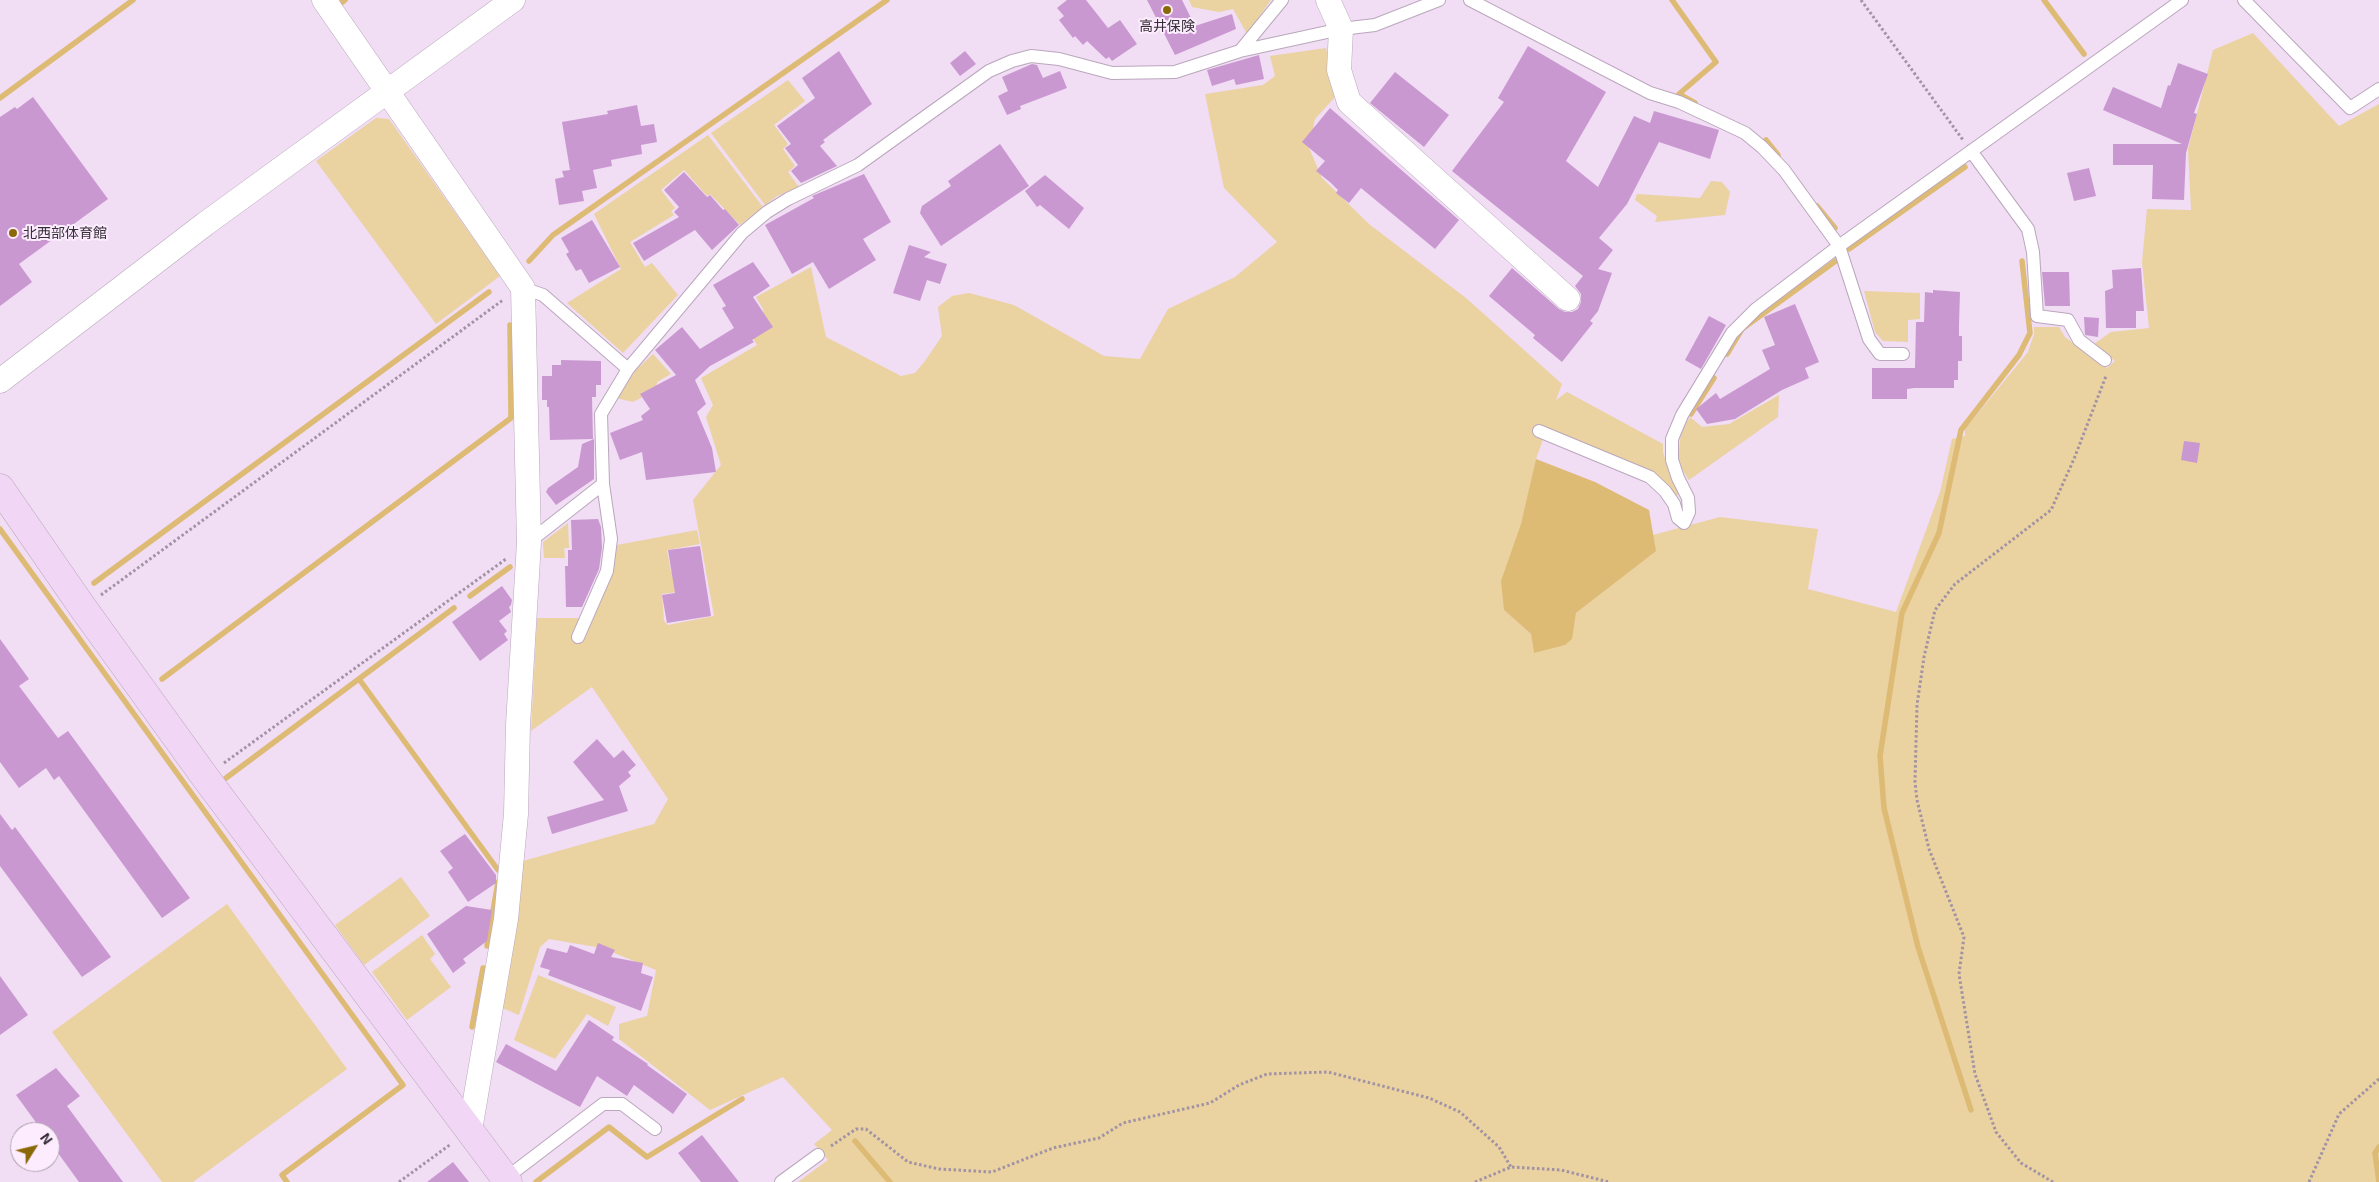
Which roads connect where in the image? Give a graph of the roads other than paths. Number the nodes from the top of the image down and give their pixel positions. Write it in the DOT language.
graph roads {
  1 [pos="324,0"];
  2 [pos="513,0"];
  3 [pos="1282,0"];
  4 [pos="1328,0"];
  5 [pos="1439,0"];
  6 [pos="1470,0"];
  7 [pos="2182,0"];
  8 [pos="2244,0"];
  9 [pos="1341,29"];
  10 [pos="1240,51"];
  11 [pos="2379,89"];
  12 [pos="388,92"];
  13 [pos="1971,151"];
  14 [pos="1840,246"];
  15 [pos="522,288"];
  16 [pos="1568,299"];
  17 [pos="1903,354"];
  18 [pos="2105,360"];
  19 [pos="628,370"];
  20 [pos="0,381"];
  21 [pos="1539,431"];
  22 [pos="602,484"];
  23 [pos="0,488"];
  24 [pos="529,542"];
  25 [pos="578,637"];
  26 [pos="654,1129"];
  27 [pos="470,1130"];
  28 [pos="818,1155"];
  29 [pos="507,1180"];
  30 [pos="781,1182"];
  1 -- 12 [label="street"];
  2 -- 12 [label="street"];
  3 -- 10 [label="lane"];
  4 -- 9 [label="street"];
  5 -- 9 [label="lane"];
  6 -- 14 [label="lane"];
  7 -- 13 [label="lane"];
  8 -- 11 [label="lane"];
  9 -- 10 [label="lane"];
  9 -- 16 [label="street"];
  10 -- 19 [label="lane"];
  12 -- 15 [label="street"];
  12 -- 20 [label="street"];
  13 -- 14 [label="lane"];
  13 -- 18 [label="lane"];
  14 -- 17 [label="lane"];
  14 -- 21 [label="lane"];
  15 -- 19 [label="lane"];
  15 -- 24 [label="street"];
  19 -- 22 [label="lane"];
  22 -- 24 [label="lane"];
  22 -- 25 [label="lane"];
  23 -- 27 [label="street"];
  24 -- 27 [label="street"];
  26 -- 29 [label="lane"];
  27 -- 29 [label="street"];
  28 -- 30 [label="lane"];
}
